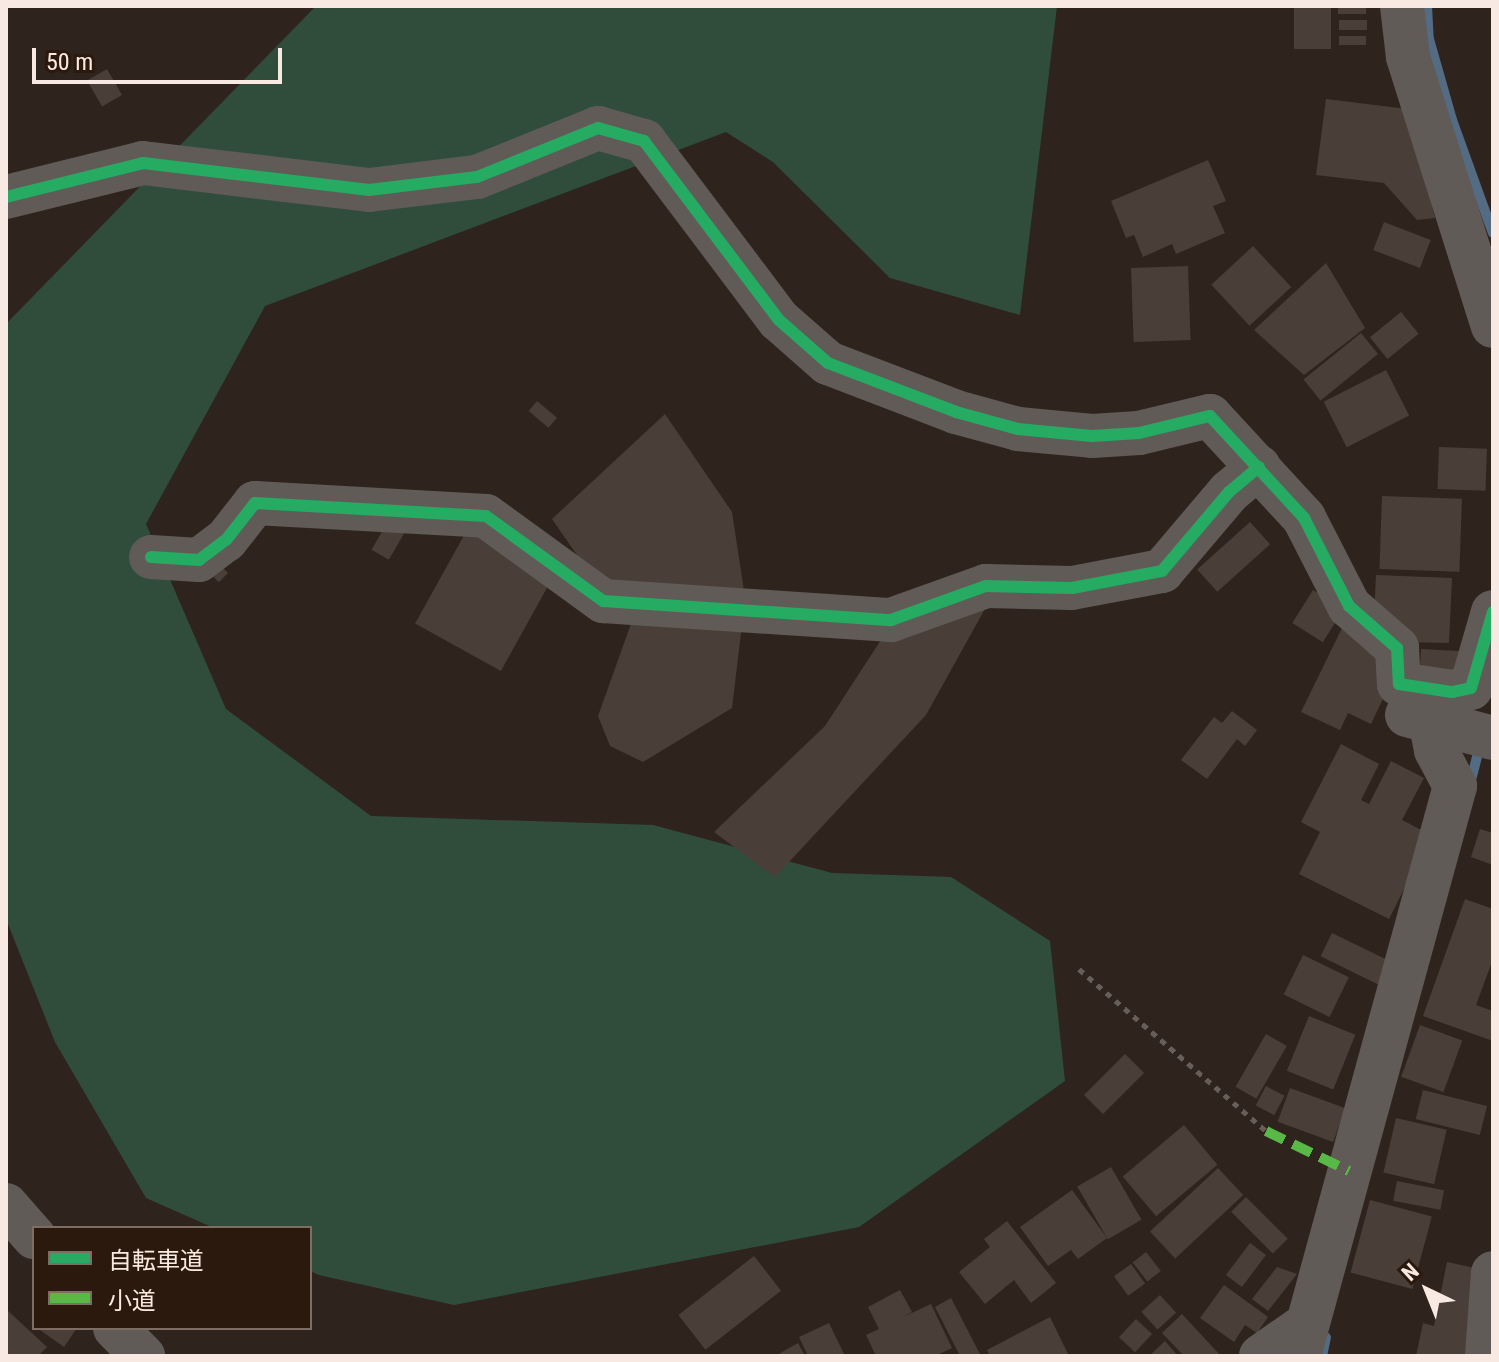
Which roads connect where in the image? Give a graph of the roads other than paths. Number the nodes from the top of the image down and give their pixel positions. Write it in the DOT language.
graph roads {
  1 [pos="1402,6"];
  2 [pos="6,197"];
  3 [pos="1485,265"];
  4 [pos="1493,326"];
  5 [pos="1259,467"];
  6 [pos="151,557"];
  7 [pos="1493,612"];
  8 [pos="1458,721"];
  9 [pos="6,1205"];
  10 [pos="32,1235"];
  11 [pos="1493,1273"];
  12 [pos="117,1330"];
  13 [pos="1303,1340"];
  14 [pos="143,1356"];
  15 [pos="1261,1356"];
  16 [pos="1487,1356"];
  1 -- 3 [label="street"];
  2 -- 5 [label="street"];
  3 -- 4 [label="street"];
  5 -- 6 [label="street"];
  5 -- 8 [label="street"];
  7 -- 8 [label="street"];
  8 -- 13 [label="street"];
  9 -- 10 [label="street"];
  11 -- 16 [label="street"];
  12 -- 14 [label="street"];
  13 -- 15 [label="street"];
}
